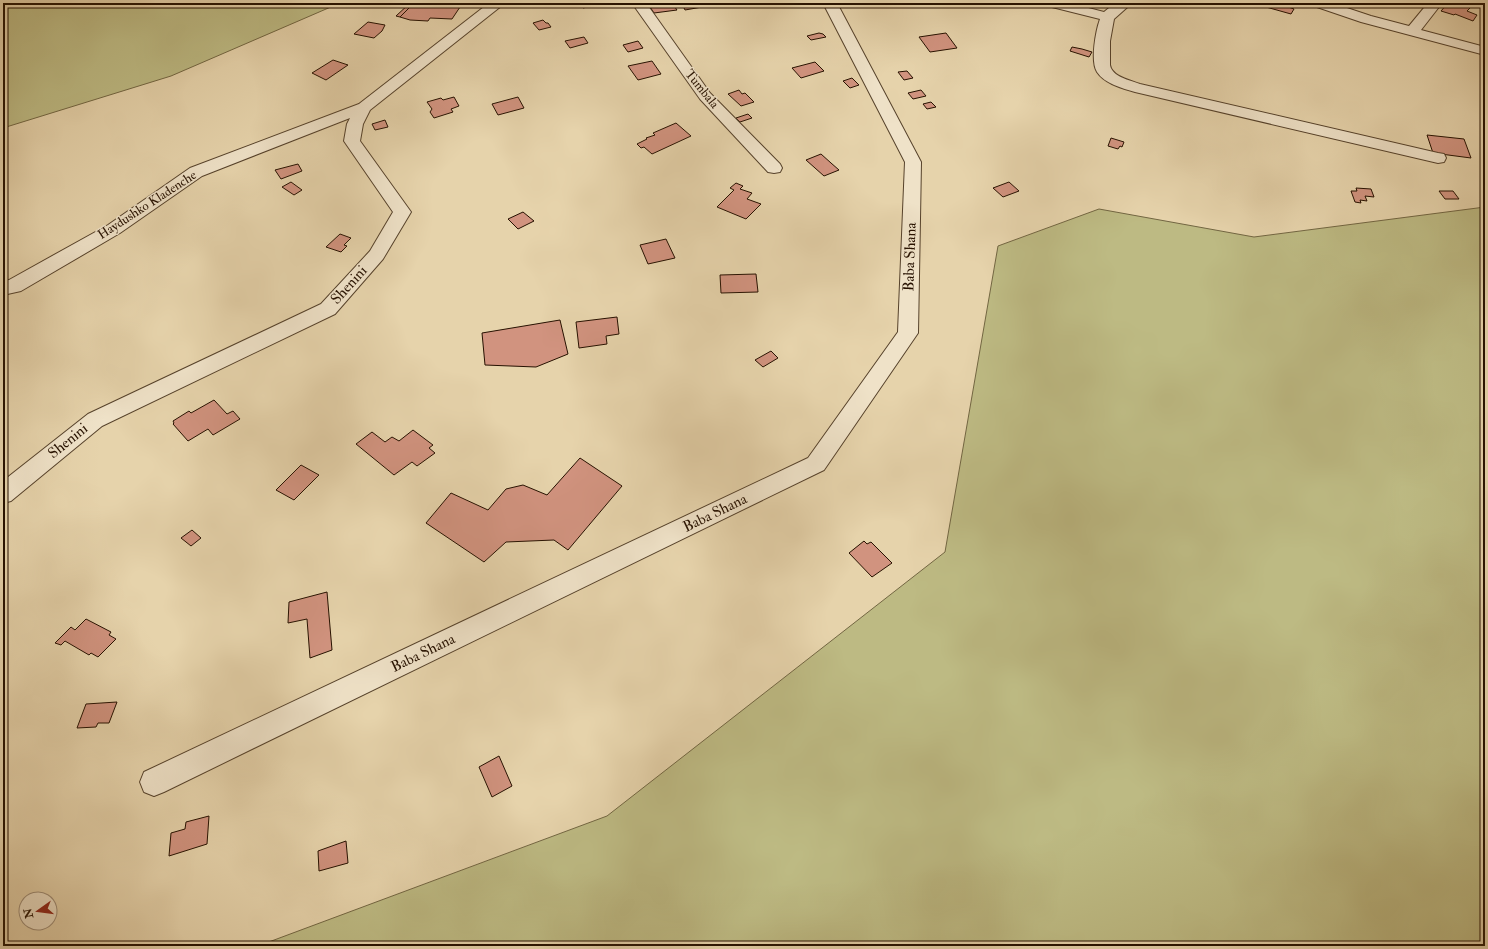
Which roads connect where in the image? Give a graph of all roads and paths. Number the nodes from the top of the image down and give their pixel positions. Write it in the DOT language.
graph roads {
  1 [pos="498,3"];
  2 [pos="639,3"];
  3 [pos="830,3"];
  4 [pos="1053,3"];
  5 [pos="1125,3"];
  6 [pos="1319,3"];
  7 [pos="1435,3"];
  8 [pos="1108,17"];
  9 [pos="1413,31"];
  10 [pos="1485,51"];
  11 [pos="364,107"];
  12 [pos="1438,158"];
  13 [pos="774,168"];
  14 [pos="3,288"];
  15 [pos="3,494"];
  16 [pos="154,782"];
  1 -- 11 [label="street, Shenini"];
  2 -- 13 [label="street, Tumbala"];
  3 -- 16 [label="street, Baba Shana"];
  4 -- 8 [label="street"];
  5 -- 8 [label="street"];
  6 -- 9 [label="street"];
  7 -- 9 [label="street"];
  8 -- 12 [label="street"];
  9 -- 10 [label="street"];
  11 -- 14 [label="street, Haydushko Kladenche"];
  11 -- 15 [label="street, Shenini"];
}
